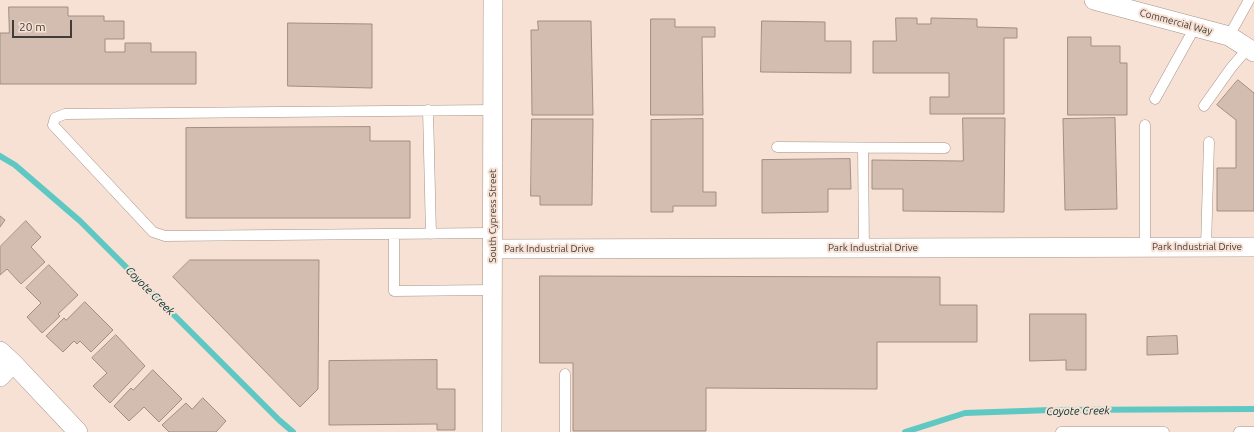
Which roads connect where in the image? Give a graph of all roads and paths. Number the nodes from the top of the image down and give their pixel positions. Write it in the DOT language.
graph roads {
  1 [pos="493,0"];
  2 [pos="1094,0"];
  3 [pos="1250,0"];
  4 [pos="1143,6"];
  5 [pos="1195,27"];
  6 [pos="1229,36"];
  7 [pos="1251,50"];
  8 [pos="1154,99"];
  9 [pos="1204,106"];
  10 [pos="428,110"];
  11 [pos="493,110"];
  12 [pos="1145,125"];
  13 [pos="1209,142"];
  14 [pos="777,147"];
  15 [pos="863,148"];
  16 [pos="945,148"];
  17 [pos="394,234"];
  18 [pos="431,234"];
  19 [pos="492,241"];
  20 [pos="1206,247"];
  21 [pos="1254,247"];
  22 [pos="864,248"];
  23 [pos="1145,248"];
  24 [pos="492,290"];
  25 [pos="7,357"];
  26 [pos="565,374"];
  27 [pos="0,377"];
  28 [pos="78,432"];
  29 [pos="492,432"];
  30 [pos="565,432"];
  31 [pos="1061,432"];
  32 [pos="1164,432"];
  33 [pos="1239,432"];
  34 [pos="1254,432"];
  1 -- 11 [label="street, South Cypress Street"];
  2 -- 4 [label="street, Commercial Way"];
  3 -- 6 [label="lane"];
  4 -- 5 [label="street, Commercial Way"];
  5 -- 6 [label="street, Commercial Way"];
  5 -- 8 [label="lane"];
  6 -- 7 [label="street, Commercial Way"];
  7 -- 9 [label="lane"];
  10 -- 11 [label="lane"];
  10 -- 17 [label="lane"];
  10 -- 18 [label="lane"];
  11 -- 19 [label="street, South Cypress Street"];
  12 -- 23 [label="lane"];
  13 -- 20 [label="lane"];
  14 -- 15 [label="lane"];
  15 -- 16 [label="lane"];
  15 -- 22 [label="lane"];
  17 -- 18 [label="lane"];
  17 -- 24 [label="lane"];
  18 -- 19 [label="lane"];
  19 -- 22 [label="street, Park Industrial Drive"];
  19 -- 24 [label="street, South Cypress Street"];
  20 -- 21 [label="street, Park Industrial Drive"];
  20 -- 23 [label="street, Park Industrial Drive"];
  22 -- 23 [label="street, Park Industrial Drive"];
  24 -- 29 [label="street, South Cypress Street"];
  25 -- 27 [label="street"];
  25 -- 28 [label="street"];
  26 -- 30 [label="lane"];
  31 -- 32 [label="lane"];
  33 -- 34 [label="lane"];
}
